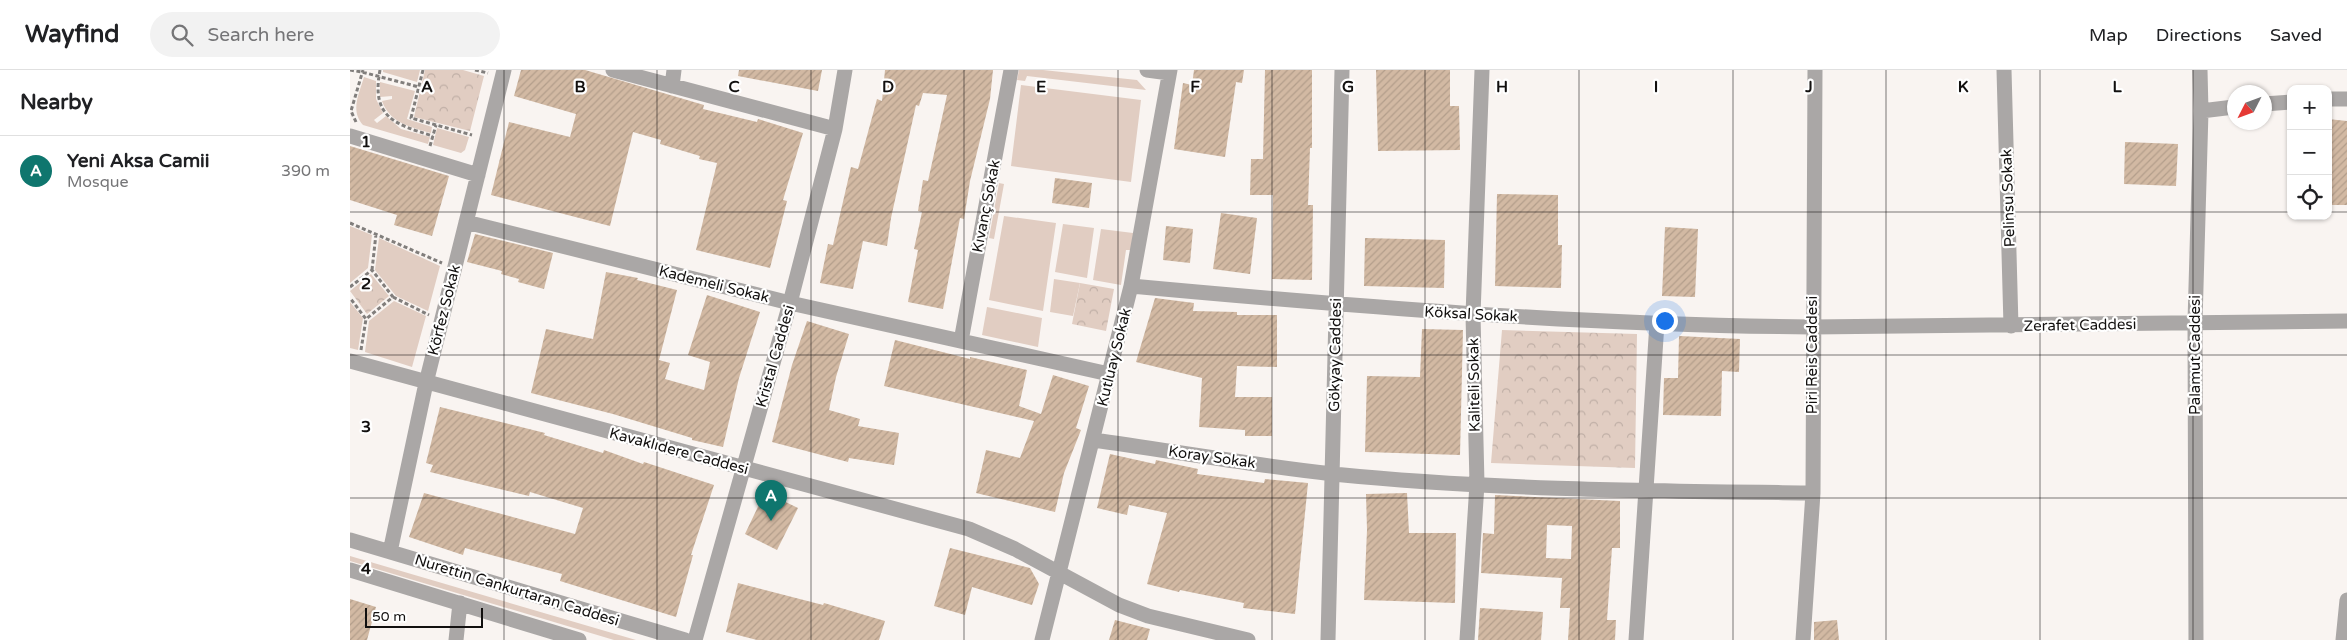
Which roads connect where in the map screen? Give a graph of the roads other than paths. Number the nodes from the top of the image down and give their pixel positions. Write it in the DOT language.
graph roads {
  1 [pos="504,70"];
  2 [pos="613,70"];
  3 [pos="674,70"];
  4 [pos="845,70"];
  5 [pos="1011,70"];
  6 [pos="1146,70"];
  7 [pos="1342,70"];
  8 [pos="1482,70"];
  9 [pos="1815,70"];
  10 [pos="2004,70"];
  11 [pos="2200,70"];
  12 [pos="1170,71"];
  13 [pos="672,86"];
  14 [pos="2332,99"];
  15 [pos="2347,99"];
  16 [pos="2287,102"];
  17 [pos="2272,103"];
  18 [pos="2227,108"];
  19 [pos="2201,111"];
  20 [pos="835,129"];
  21 [pos="355,131"];
  22 [pos="478,175"];
  23 [pos="466,222"];
  24 [pos="1131,286"];
  25 [pos="790,303"];
  26 [pos="1336,305"];
  27 [pos="1473,315"];
  28 [pos="2347,321"];
  29 [pos="2195,322"];
  30 [pos="1657,323"];
  31 [pos="2011,326"];
  32 [pos="1812,327"];
  33 [pos="961,341"];
  34 [pos="353,357"];
  35 [pos="1109,374"];
  36 [pos="426,382"];
  37 [pos="1093,440"];
  38 [pos="743,468"];
  39 [pos="1332,474"];
  40 [pos="1477,484"];
  41 [pos="1646,491"];
  42 [pos="1813,493"];
  43 [pos="350,540"];
  44 [pos="390,552"];
  45 [pos="350,570"];
  46 [pos="1060,573"];
  47 [pos="460,603"];
  48 [pos="2346,610"];
  49 [pos="456,640"];
  50 [pos="579,640"];
  51 [pos="685,640"];
  52 [pos="695,640"];
  53 [pos="1042,640"];
  54 [pos="1248,640"];
  55 [pos="1328,640"];
  56 [pos="1467,640"];
  57 [pos="1636,640"];
  58 [pos="1803,640"];
  59 [pos="2196,640"];
  60 [pos="2343,640"];
  1 -- 22 [label="street, Körfez Sokak"];
  2 -- 13 [label="street"];
  3 -- 13 [label="street"];
  4 -- 20 [label="street, Kristal Caddesi"];
  5 -- 33 [label="street, Kıvanç Sokak"];
  6 -- 12 [label="street"];
  7 -- 26 [label="street, Gökyay Caddesi"];
  8 -- 27 [label="street, Kaliteli Sokak"];
  9 -- 32 [label="street, Piri Reis Caddesi"];
  10 -- 31 [label="street, Pelinsu Sokak"];
  11 -- 19 [label="street, Palamut Caddesi"];
  12 -- 24 [label="street, Kutluay Sokak"];
  13 -- 20 [label="street"];
  14 -- 15 [label="street"];
  16 -- 17 [label="street"];
  18 -- 19 [label="street"];
  19 -- 29 [label="street, Palamut Caddesi"];
  20 -- 25 [label="street, Kristal Caddesi"];
  21 -- 22 [label="street"];
  22 -- 23 [label="street, Körfez Sokak"];
  23 -- 25 [label="street, Kademeli Sokak"];
  23 -- 36 [label="street, Körfez Sokak"];
  24 -- 26 [label="street, Köksal Sokak"];
  24 -- 35 [label="street, Kutluay Sokak"];
  25 -- 33 [label="street, Kademeli Sokak"];
  25 -- 38 [label="street, Kristal Caddesi"];
  26 -- 27 [label="street, Köksal Sokak"];
  26 -- 39 [label="street, Gökyay Caddesi"];
  27 -- 30 [label="street, Köksal Sokak"];
  27 -- 40 [label="street, Kaliteli Sokak"];
  28 -- 29 [label="street, Zerafet Caddesi"];
  29 -- 31 [label="street, Zerafet Caddesi"];
  29 -- 59 [label="street, Palamut Caddesi"];
  30 -- 32 [label="street, Köksal Sokak"];
  30 -- 41 [label="street"];
  31 -- 32 [label="street, Zerafet Caddesi"];
  32 -- 42 [label="street, Piri Reis Caddesi"];
  33 -- 35 [label="street, Kademeli Sokak"];
  34 -- 36 [label="street, Kavaklıdere Caddesi"];
  35 -- 37 [label="street, Kutluay Sokak"];
  36 -- 38 [label="street, Kavaklıdere Caddesi"];
  36 -- 44 [label="street, Körfez Sokak"];
  37 -- 39 [label="street, Koray Sokak"];
  37 -- 46 [label="street, Kutluay Sokak"];
  38 -- 46 [label="street, Kavaklıdere Caddesi"];
  38 -- 52 [label="street, Kristal Caddesi"];
  39 -- 40 [label="street, Koray Sokak"];
  39 -- 55 [label="street, Gökyay Caddesi"];
  40 -- 41 [label="street, Koray Sokak"];
  40 -- 56 [label="street, Kaliteli Sokak"];
  41 -- 42 [label="street, Koray Sokak"];
  41 -- 57 [label="street"];
  42 -- 58 [label="street, Piri Reis Caddesi"];
  43 -- 44 [label="street, Nurettin Cankurtaran Caddesi"];
  44 -- 51 [label="street, Nurettin Cankurtaran Caddesi"];
  45 -- 47 [label="street, Nurettin Cankurtaran Caddesi"];
  46 -- 53 [label="street, Kutluay Sokak"];
  46 -- 54 [label="street, Kavaklıdere Caddesi"];
  47 -- 49 [label="street"];
  47 -- 50 [label="street, Nurettin Cankurtaran Caddesi"];
  48 -- 60 [label="street"];
}
